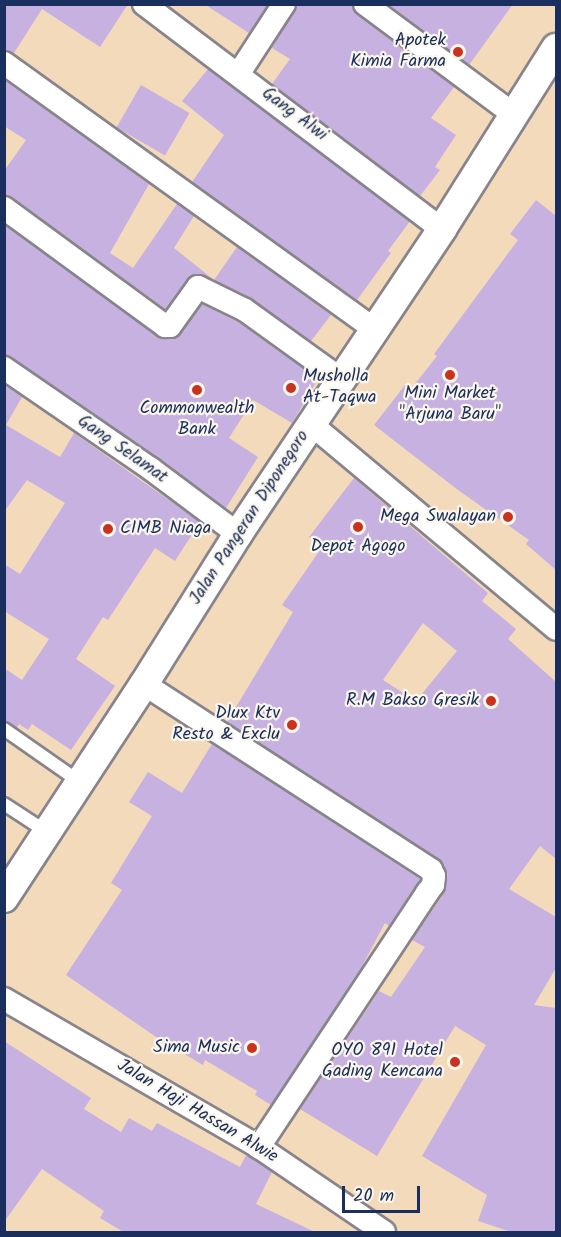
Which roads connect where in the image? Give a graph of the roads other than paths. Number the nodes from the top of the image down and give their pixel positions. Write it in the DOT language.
graph roads {
  1 [pos="144,4"];
  2 [pos="284,4"];
  3 [pos="365,4"];
  4 [pos="556,48"];
  5 [pos="4,63"];
  6 [pos="239,73"];
  7 [pos="513,114"];
  8 [pos="4,207"];
  9 [pos="442,229"];
  10 [pos="374,329"];
  11 [pos="4,368"];
  12 [pos="342,380"];
  13 [pos="311,424"];
  14 [pos="238,534"];
  15 [pos="556,629"];
  16 [pos="144,684"];
  17 [pos="4,729"];
  18 [pos="80,782"];
  19 [pos="4,804"];
  20 [pos="47,832"];
  21 [pos="9,881"];
  22 [pos="4,999"];
  23 [pos="259,1147"];
  24 [pos="384,1233"];
  1 -- 6 [label="street, Gang Alwi"];
  2 -- 6 [label="street"];
  3 -- 7 [label="street"];
  4 -- 7 [label="street, Jalan Pangeran Diponegoro"];
  5 -- 10 [label="street"];
  6 -- 9 [label="street, Gang Alwi"];
  7 -- 9 [label="street, Jalan Pangeran Diponegoro"];
  8 -- 12 [label="street"];
  9 -- 10 [label="street, Jalan Pangeran Diponegoro"];
  10 -- 12 [label="street, Jalan Pangeran Diponegoro"];
  11 -- 14 [label="street, Gang Selamat"];
  12 -- 13 [label="street, Jalan Pangeran Diponegoro"];
  13 -- 14 [label="street, Jalan Pangeran Diponegoro"];
  13 -- 15 [label="street"];
  14 -- 16 [label="street, Jalan Pangeran Diponegoro"];
  16 -- 18 [label="street, Jalan Pangeran Diponegoro"];
  16 -- 23 [label="street"];
  17 -- 18 [label="lane"];
  18 -- 20 [label="street, Jalan Pangeran Diponegoro"];
  19 -- 20 [label="lane"];
  20 -- 21 [label="street, Jalan Pangeran Diponegoro"];
  22 -- 23 [label="street, Jalan Haji Hassan Alwie"];
  23 -- 24 [label="street, Jalan Haji Hassan Alwie"];
}
